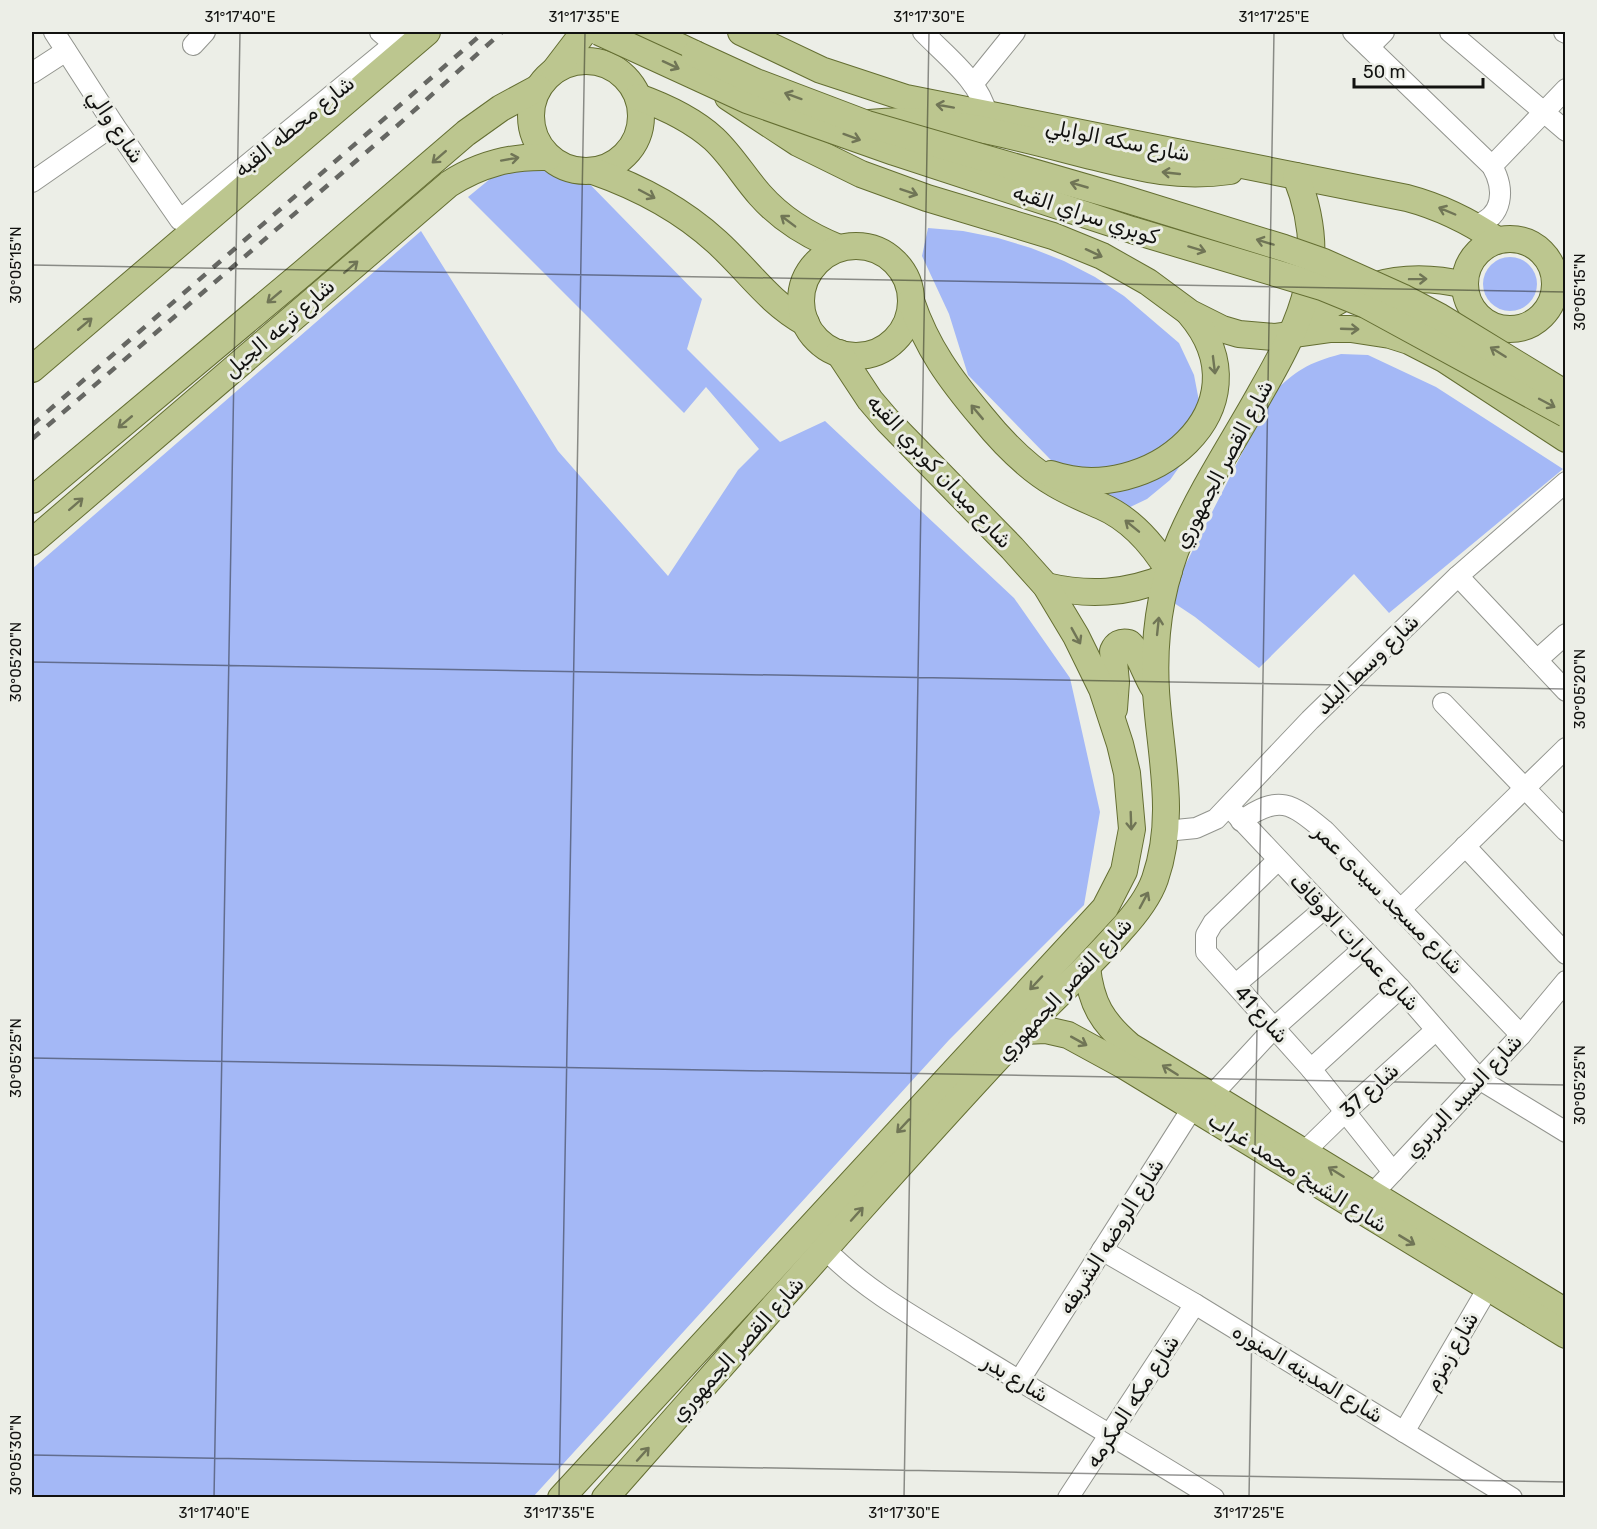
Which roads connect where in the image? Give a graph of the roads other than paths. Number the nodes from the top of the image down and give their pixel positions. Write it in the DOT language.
graph roads {
  1 [pos="54,32"];
  2 [pos="427,32"];
  3 [pos="584,32"];
  4 [pos="598,32"];
  5 [pos="637,32"];
  6 [pos="648,32"];
  7 [pos="675,32"];
  8 [pos="741,32"];
  9 [pos="923,32"];
  10 [pos="1015,32"];
  11 [pos="1353,32"];
  12 [pos="1384,32"];
  13 [pos="1450,32"];
  14 [pos="394,36"];
  15 [pos="1369,47"];
  16 [pos="66,51"];
  17 [pos="694,54"];
  18 [pos="615,69"];
  19 [pos="32,74"];
  20 [pos="547,79"];
  21 [pos="711,84"];
  22 [pos="973,84"];
  23 [pos="1566,89"];
  24 [pos="638,97"];
  25 [pos="1544,112"];
  26 [pos="987,114"];
  27 [pos="867,124"];
  28 [pos="114,125"];
  29 [pos="1566,131"];
  30 [pos="548,157"];
  31 [pos="1250,166"];
  32 [pos="1492,166"];
  33 [pos="593,171"];
  34 [pos="1296,176"];
  35 [pos="32,182"];
  36 [pos="180,220"];
  37 [pos="1475,225"];
  38 [pos="1497,240"];
  39 [pos="1533,244"];
  40 [pos="839,248"];
  41 [pos="1566,251"];
  42 [pos="303,273"];
  43 [pos="1465,285"];
  44 [pos="320,293"];
  45 [pos="1560,297"];
  46 [pos="911,301"];
  47 [pos="1190,313"];
  48 [pos="806,323"];
  49 [pos="1292,336"];
  50 [pos="839,353"];
  51 [pos="34,359"];
  52 [pos="1566,394"];
  53 [pos="1566,414"];
  54 [pos="1566,439"];
  55 [pos="1027,465"];
  56 [pos="1566,482"];
  57 [pos="32,500"];
  58 [pos="32,542"];
  59 [pos="1168,574"];
  60 [pos="1458,576"];
  61 [pos="1046,586"];
  62 [pos="1566,634"];
  63 [pos="1537,660"];
  64 [pos="1156,691"];
  65 [pos="1566,691"];
  66 [pos="1443,703"];
  67 [pos="1112,716"];
  68 [pos="1566,748"];
  69 [pos="1525,788"];
  70 [pos="1235,814"];
  71 [pos="1166,831"];
  72 [pos="1566,831"];
  73 [pos="1465,846"];
  74 [pos="1278,860"];
  75 [pos="1324,909"];
  76 [pos="1400,910"];
  77 [pos="1363,949"];
  78 [pos="1566,954"];
  79 [pos="1087,967"];
  80 [pos="1566,981"];
  81 [pos="1236,984"];
  82 [pos="1400,988"];
  83 [pos="1274,1028"];
  84 [pos="1436,1030"];
  85 [pos="1023,1031"];
  86 [pos="1521,1035"];
  87 [pos="1311,1069"];
  88 [pos="1479,1079"];
  89 [pos="1202,1098"];
  90 [pos="1345,1112"];
  91 [pos="1566,1132"];
  92 [pos="1304,1152"];
  93 [pos="1393,1172"];
  94 [pos="1365,1202"];
  95 [pos="826,1250"];
  96 [pos="1102,1250"];
  97 [pos="1493,1280"];
  98 [pos="1195,1304"];
  99 [pos="1566,1312"];
  100 [pos="1566,1335"];
  101 [pos="1019,1381"];
  102 [pos="1404,1432"];
  103 [pos="1111,1434"];
  104 [pos="561,1497"];
  105 [pos="604,1497"];
  106 [pos="1068,1497"];
  107 [pos="1214,1497"];
  108 [pos="1512,1497"];
  1 -- 16 [label="street, شارع والي"];
  51 -- 2 [label="main road, one-way"];
  3 -- 20 [label="main road"];
  4 -- 21 [label="main road, كوبري سراي القبه, one-way, bridge"];
  5 -- 18 [label="main road"];
  6 -- 17 [label="main road, كوبري سراي القبه"];
  7 -- 17 [label="main road"];
  26 -- 8 [label="main road, شارع سكه الوايلي, one-way"];
  9 -- 22 [label="street"];
  10 -- 22 [label="street"];
  11 -- 15 [label="street"];
  12 -- 15 [label="street"];
  13 -- 25 [label="street"];
  14 -- 36 [label="street, شارع محطه القبه"];
  15 -- 32 [label="street"];
  16 -- 19 [label="street"];
  16 -- 28 [label="street, شارع والي"];
  27 -- 17 [label="main road, كوبري سراي القبه, one-way, bridge"];
  18 -- 20 [label="main road"];
  18 -- 24 [label="main road"];
  20 -- 30 [label="main road"];
  20 -- 42 [label="main road, شارع ترعه الجبل, one-way"];
  21 -- 47 [label="main road, one-way, bridge"];
  21 -- 53 [label="main road, كوبري سراي القبه, one-way, bridge"];
  22 -- 26 [label="street"];
  23 -- 25 [label="street"];
  24 -- 33 [label="main road"];
  40 -- 24 [label="main road, one-way"];
  25 -- 29 [label="street"];
  25 -- 32 [label="street"];
  26 -- 31 [label="main road, شارع سكه الوايلي"];
  31 -- 27 [label="main road, one-way"];
  52 -- 27 [label="main road, كوبري سراي القبه, one-way, bridge"];
  28 -- 35 [label="street"];
  28 -- 36 [label="street, شارع والي"];
  30 -- 33 [label="main road"];
  44 -- 30 [label="main road, شارع ترعه الجبل, one-way"];
  31 -- 34 [label="main road, شارع سكه الوايلي"];
  32 -- 37 [label="street"];
  33 -- 48 [label="main road, one-way"];
  37 -- 34 [label="main road, شارع سكه الوايلي, one-way"];
  34 -- 49 [label="main road, شارع القصر الجمهوري"];
  37 -- 38 [label="main road, شارع سكه الوايلي"];
  38 -- 39 [label="main road"];
  38 -- 43 [label="main road"];
  39 -- 41 [label="main road"];
  39 -- 45 [label="main road"];
  40 -- 46 [label="main road"];
  40 -- 48 [label="main road"];
  42 -- 44 [label="main road"];
  42 -- 57 [label="main road, شارع ترعه الجبل, one-way"];
  43 -- 45 [label="main road"];
  49 -- 43 [label="main road, شارع القصر الجمهوري, one-way"];
  58 -- 44 [label="main road, شارع ترعه الجبل, one-way"];
  46 -- 50 [label="main road"];
  55 -- 46 [label="main road, one-way"];
  47 -- 49 [label="main road"];
  47 -- 55 [label="main road, one-way"];
  48 -- 50 [label="main road"];
  49 -- 54 [label="main road, one-way"];
  49 -- 59 [label="main road, شارع القصر الجمهوري"];
  50 -- 61 [label="main road, شارع ميدان كوبري القبه"];
  59 -- 55 [label="main road, one-way"];
  56 -- 60 [label="street, شارع وسط البلد"];
  59 -- 61 [label="main road"];
  64 -- 59 [label="main road, شارع القصر الجمهوري, one-way"];
  60 -- 63 [label="street"];
  60 -- 70 [label="street, شارع وسط البلد"];
  61 -- 67 [label="main road, شارع القصر الجمهوري, one-way"];
  62 -- 63 [label="street"];
  63 -- 65 [label="street"];
  64 -- 67 [label="main road"];
  64 -- 71 [label="main road, شارع القصر الجمهوري"];
  66 -- 69 [label="street"];
  67 -- 104 [label="main road, شارع القصر الجمهوري, one-way"];
  68 -- 69 [label="street"];
  69 -- 72 [label="street"];
  69 -- 73 [label="street"];
  70 -- 71 [label="street, شارع وسط البلد"];
  70 -- 74 [label="street, شارع عمارات الاوقاف"];
  70 -- 76 [label="street, شارع مسجد سيدى عمر"];
  79 -- 71 [label="main road, شارع القصر الجمهوري, one-way"];
  73 -- 76 [label="street"];
  73 -- 78 [label="street"];
  74 -- 75 [label="street, شارع عمارات الاوقاف"];
  74 -- 81 [label="street, شارع 41"];
  75 -- 77 [label="street, شارع عمارات الاوقاف"];
  75 -- 81 [label="street"];
  76 -- 86 [label="street, شارع مسجد سيدى عمر"];
  77 -- 82 [label="street, شارع عمارات الاوقاف"];
  77 -- 83 [label="street, شارع الروضه الشريفه"];
  79 -- 85 [label="main road, شارع القصر الجمهوري"];
  89 -- 79 [label="main road, شارع الشيخ محمد غراب, one-way"];
  80 -- 86 [label="street, شارع السيد البربري"];
  81 -- 83 [label="street, شارع 41"];
  82 -- 84 [label="street, شارع عمارات الاوقاف"];
  82 -- 87 [label="street"];
  83 -- 87 [label="street, شارع 41"];
  83 -- 89 [label="street, شارع الروضه الشريفه"];
  84 -- 88 [label="street, شارع عمارات الاوقاف"];
  84 -- 90 [label="street, شارع 37"];
  85 -- 89 [label="main road, شارع الشيخ محمد غراب, one-way"];
  95 -- 85 [label="main road, شارع القصر الجمهوري, one-way"];
  86 -- 88 [label="street, شارع السيد البربري"];
  87 -- 90 [label="street, شارع 41"];
  88 -- 91 [label="street, شارع عمارات الاوقاف"];
  88 -- 93 [label="street, شارع السيد البربري"];
  89 -- 92 [label="main road, شارع الشيخ محمد غراب"];
  89 -- 94 [label="main road, شارع الشيخ محمد غراب"];
  89 -- 96 [label="street, شارع الروضه الشريفه"];
  90 -- 92 [label="street, شارع 37"];
  90 -- 93 [label="street, شارع 41"];
  94 -- 92 [label="main road, شارع الشيخ محمد غراب, one-way"];
  93 -- 94 [label="street, شارع السيد البربري"];
  94 -- 97 [label="main road, شارع الشيخ محمد غراب"];
  95 -- 101 [label="street, شارع بدر"];
  105 -- 95 [label="main road, شارع القصر الجمهوري, one-way"];
  96 -- 98 [label="street, شارع المدينه المنوره"];
  96 -- 101 [label="street, شارع الروضه الشريفه"];
  97 -- 99 [label="main road, شارع الشيخ محمد غراب"];
  97 -- 100 [label="main road, شارع الشيخ محمد غراب"];
  97 -- 102 [label="street, شارع زمزم"];
  98 -- 102 [label="street, شارع المدينه المنوره"];
  98 -- 103 [label="street, شارع مكه المكرمه"];
  101 -- 103 [label="street, شارع بدر"];
  102 -- 108 [label="street, شارع المدينه المنوره"];
  103 -- 106 [label="street, شارع مكه المكرمه"];
  103 -- 107 [label="street, شارع بدر"];
}
